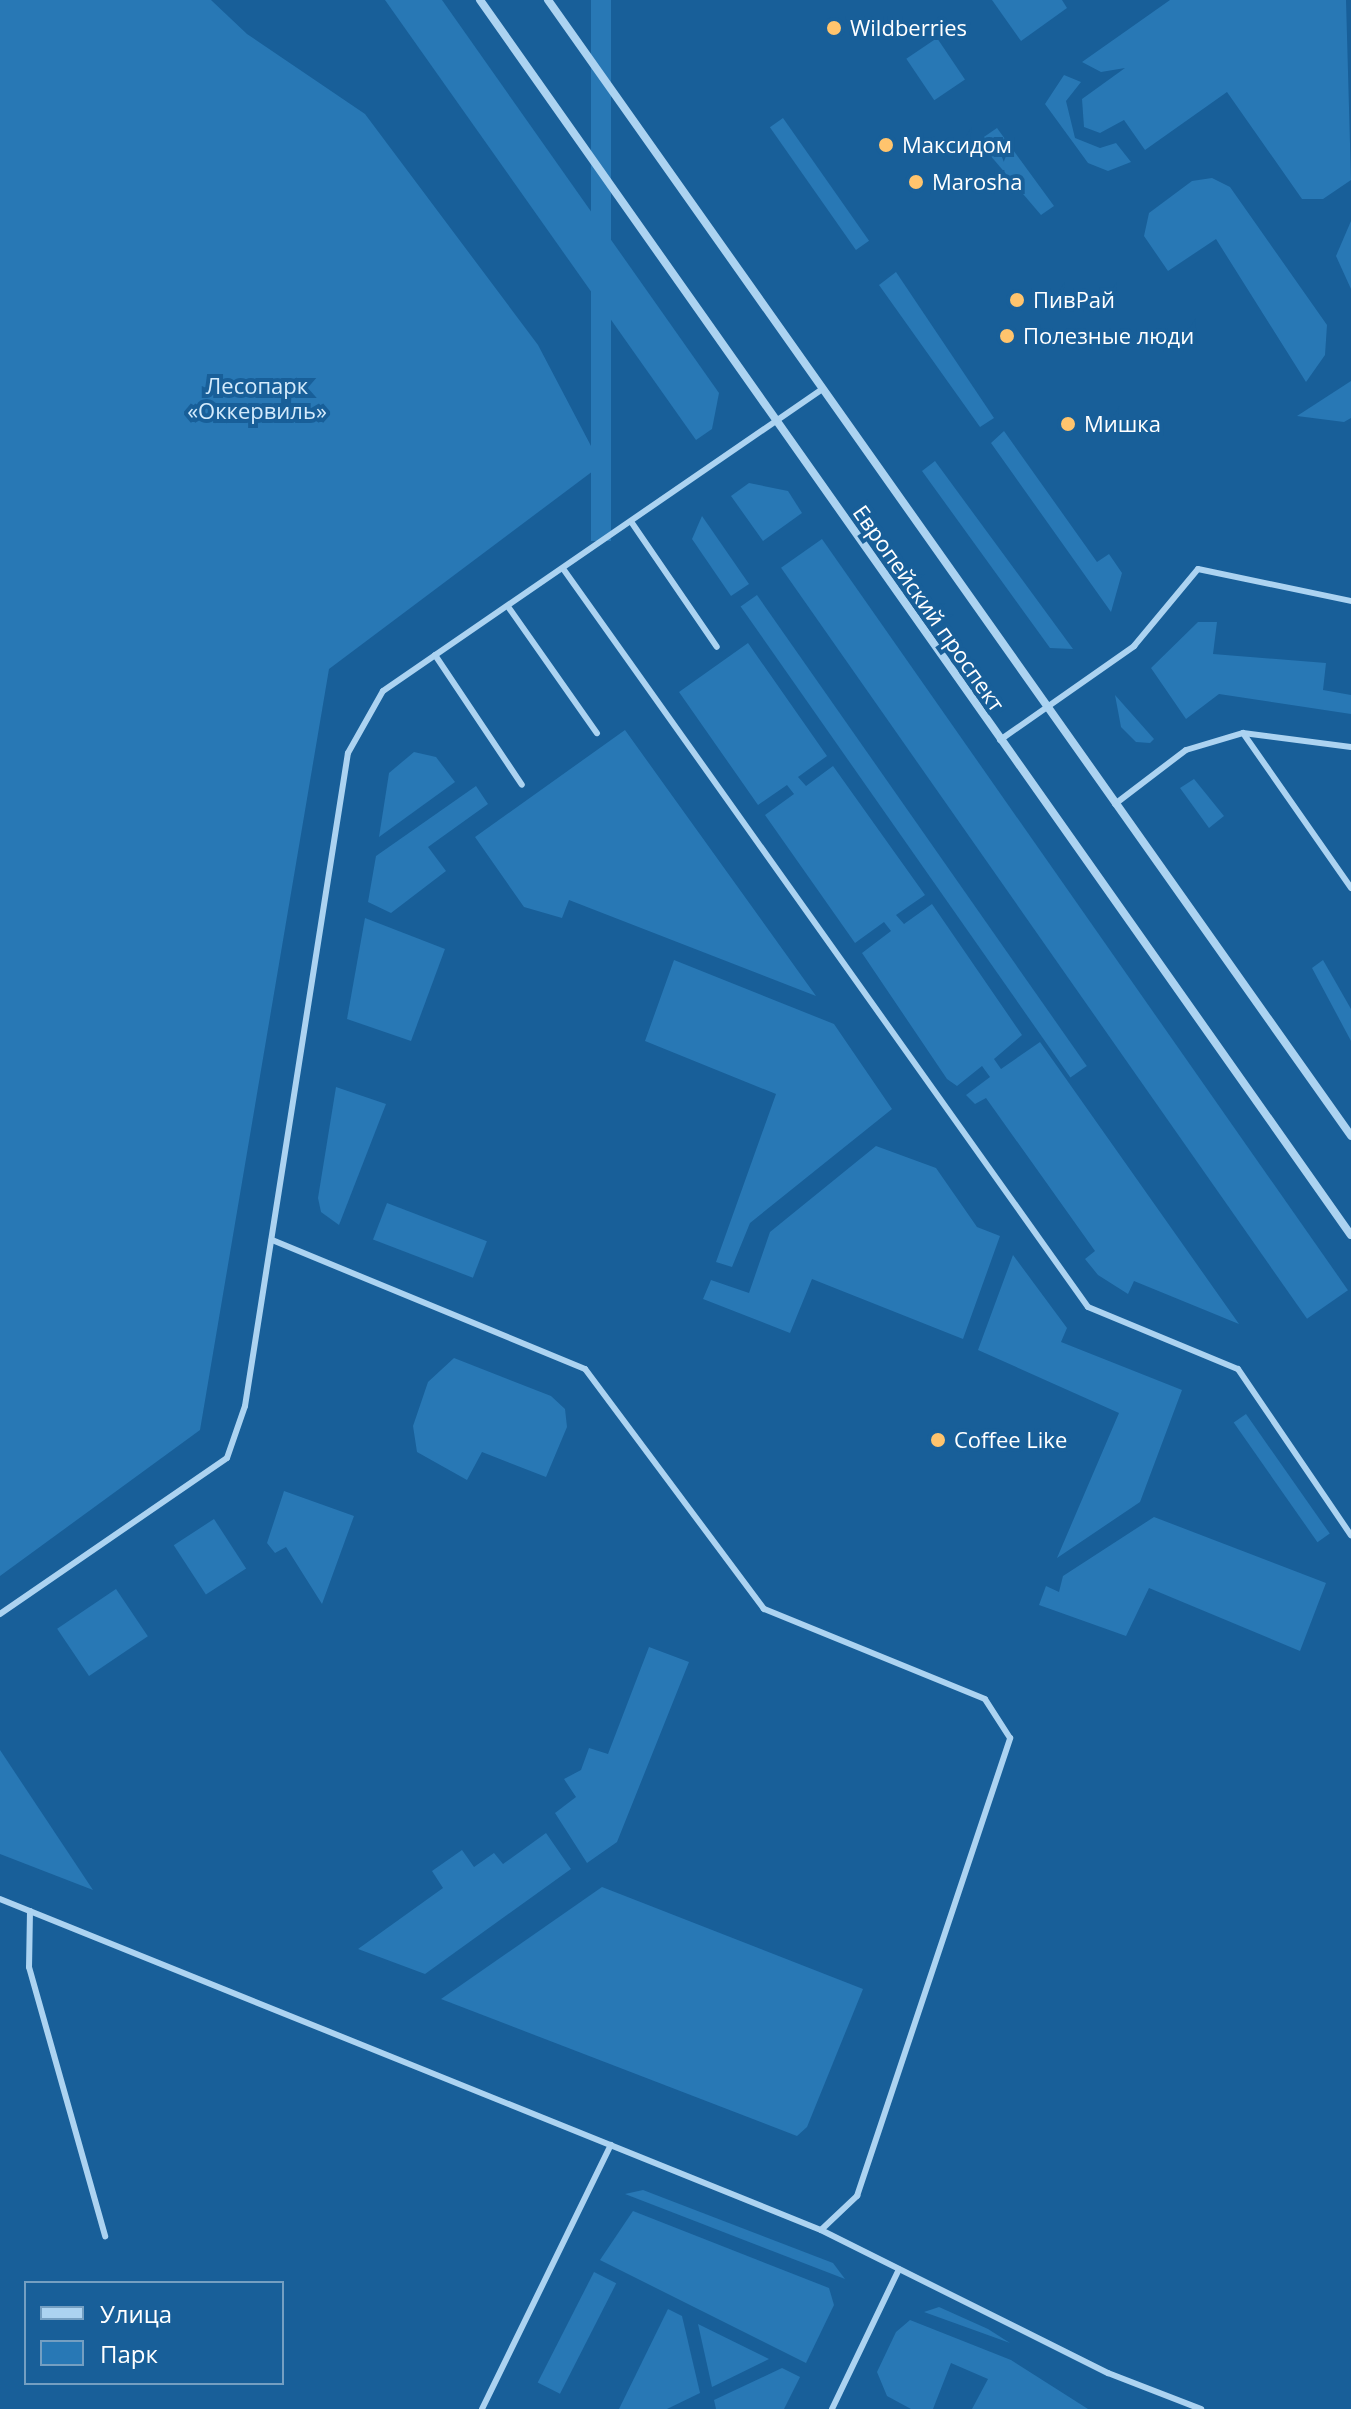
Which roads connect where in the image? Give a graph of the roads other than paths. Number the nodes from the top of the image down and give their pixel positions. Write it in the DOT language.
graph roads {
  1 [pos="480,0"];
  2 [pos="548,0"];
  3 [pos="821,390"];
  4 [pos="775,422"];
  5 [pos="632,523"];
  6 [pos="564,570"];
  7 [pos="1351,601"];
  8 [pos="509,608"];
  9 [pos="717,647"];
  10 [pos="435,655"];
  11 [pos="1047,708"];
  12 [pos="597,733"];
  13 [pos="1243,733"];
  14 [pos="1000,740"];
  15 [pos="1351,747"];
  16 [pos="522,785"];
  17 [pos="1115,804"];
  18 [pos="1351,888"];
  19 [pos="1351,1136"];
  20 [pos="1351,1235"];
  21 [pos="272,1240"];
  22 [pos="1351,1535"];
  23 [pos="0,1614"];
  24 [pos="0,1899"];
  25 [pos="30,1911"];
  26 [pos="611,2145"];
  27 [pos="821,2230"];
  28 [pos="105,2236"];
  29 [pos="899,2269"];
  30 [pos="482,2409"];
  31 [pos="832,2409"];
  32 [pos="1201,2409"];
  1 -- 4 [label="street, Европейский проспект"];
  2 -- 3 [label="street, Европейский проспект"];
  3 -- 4 [label="lane"];
  3 -- 11 [label="street, Европейский проспект"];
  4 -- 5 [label="lane"];
  4 -- 14 [label="street, Европейский проспект"];
  5 -- 6 [label="lane"];
  5 -- 9 [label="lane"];
  6 -- 8 [label="lane"];
  6 -- 22 [label="lane"];
  7 -- 11 [label="lane"];
  8 -- 10 [label="lane"];
  8 -- 12 [label="lane"];
  10 -- 16 [label="lane"];
  10 -- 21 [label="lane"];
  11 -- 14 [label="lane"];
  11 -- 17 [label="street, Европейский проспект"];
  13 -- 15 [label="lane"];
  13 -- 17 [label="lane"];
  13 -- 18 [label="lane"];
  14 -- 20 [label="street, Европейский проспект"];
  17 -- 19 [label="street, Европейский проспект"];
  21 -- 23 [label="lane"];
  21 -- 27 [label="lane"];
  24 -- 25 [label="lane"];
  25 -- 26 [label="lane"];
  25 -- 28 [label="lane"];
  26 -- 27 [label="lane"];
  26 -- 30 [label="lane"];
  27 -- 29 [label="lane"];
  29 -- 31 [label="lane"];
  29 -- 32 [label="lane"];
}
